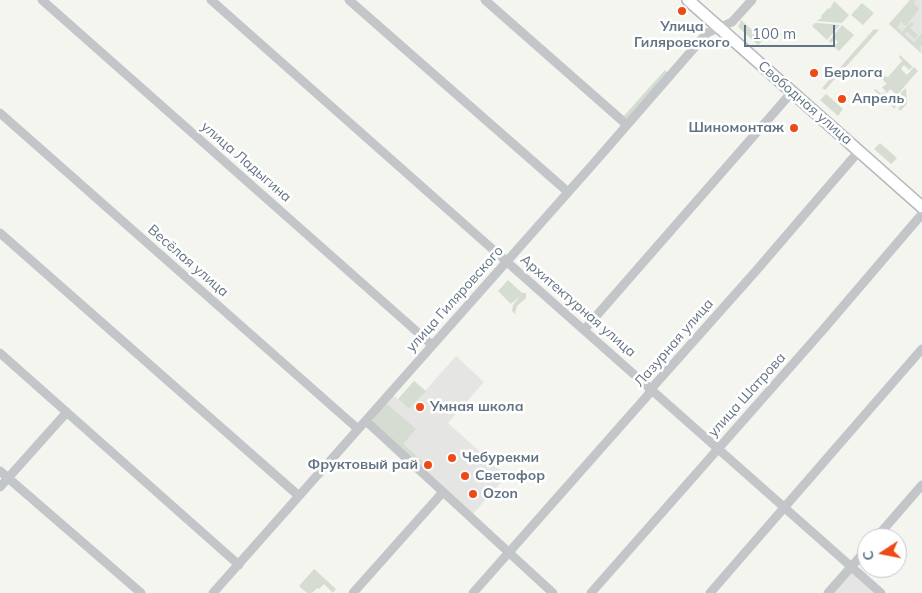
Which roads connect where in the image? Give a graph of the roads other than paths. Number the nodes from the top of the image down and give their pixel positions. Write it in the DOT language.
graph roads {
  1 [pos="42,0"];
  2 [pos="211,0"];
  3 [pos="349,0"];
  4 [pos="485,0"];
  5 [pos="688,0"];
  6 [pos="752,0"];
  7 [pos="719,27"];
  8 [pos="792,92"];
  9 [pos="0,114"];
  10 [pos="626,124"];
  11 [pos="859,151"];
  12 [pos="568,192"];
  13 [pos="922,206"];
  14 [pos="922,214"];
  15 [pos="0,233"];
  16 [pos="506,262"];
  17 [pos="584,330"];
  18 [pos="432,345"];
  19 [pos="922,349"];
  20 [pos="0,353"];
  21 [pos="651,389"];
  22 [pos="68,412"];
  23 [pos="366,421"];
  24 [pos="358,430"];
  25 [pos="718,448"];
  26 [pos="0,470"];
  27 [pos="9,478"];
  28 [pos="922,485"];
  29 [pos="0,488"];
  30 [pos="443,492"];
  31 [pos="299,496"];
  32 [pos="785,506"];
  33 [pos="885,528"];
  34 [pos="509,552"];
  35 [pos="857,560"];
  36 [pos="239,565"];
  37 [pos="852,566"];
  38 [pos="141,593"];
  39 [pos="213,593"];
  40 [pos="354,593"];
  41 [pos="473,593"];
  42 [pos="553,593"];
  43 [pos="591,593"];
  44 [pos="710,593"];
  45 [pos="828,593"];
  46 [pos="881,593"];
  1 -- 18 [label="street, улица Ладыгина"];
  2 -- 16 [label="street, Архитектурная улица"];
  3 -- 12 [label="street"];
  4 -- 10 [label="street"];
  5 -- 7 [label="main road, Свободная улица"];
  6 -- 7 [label="street, улица Гиляровского"];
  7 -- 8 [label="main road, Свободная улица"];
  7 -- 10 [label="street, улица Гиляровского"];
  8 -- 11 [label="main road, Свободная улица"];
  8 -- 17 [label="street"];
  9 -- 24 [label="street, Весёлая улица"];
  10 -- 12 [label="street, улица Гиляровского"];
  11 -- 13 [label="main road, Свободная улица"];
  11 -- 21 [label="street, Лазурная улица"];
  12 -- 16 [label="street, улица Гиляровского"];
  14 -- 25 [label="street, улица Шатрова"];
  15 -- 31 [label="street"];
  16 -- 17 [label="street, Архитектурная улица"];
  16 -- 18 [label="street, улица Гиляровского"];
  17 -- 21 [label="street, Архитектурная улица"];
  18 -- 23 [label="street, улица Гиляровского"];
  19 -- 32 [label="street"];
  20 -- 22 [label="street"];
  21 -- 25 [label="street, Архитектурная улица"];
  21 -- 34 [label="street, Лазурная улица"];
  22 -- 27 [label="street"];
  22 -- 36 [label="street"];
  23 -- 24 [label="street, улица Гиляровского"];
  23 -- 30 [label="street"];
  24 -- 31 [label="street, улица Гиляровского"];
  25 -- 32 [label="street, Архитектурная улица"];
  25 -- 43 [label="street, улица Шатрова"];
  26 -- 27 [label="street"];
  27 -- 29 [label="street"];
  27 -- 38 [label="street"];
  28 -- 33 [label="street"];
  30 -- 34 [label="street"];
  30 -- 40 [label="street"];
  31 -- 36 [label="street, улица Гиляровского"];
  32 -- 37 [label="street, Архитектурная улица"];
  32 -- 44 [label="street"];
  34 -- 41 [label="street, Лазурная улица"];
  34 -- 42 [label="street"];
  35 -- 37 [label="street"];
  36 -- 39 [label="street, улица Гиляровского"];
  37 -- 45 [label="street"];
  37 -- 46 [label="street, Архитектурная улица"];
}
